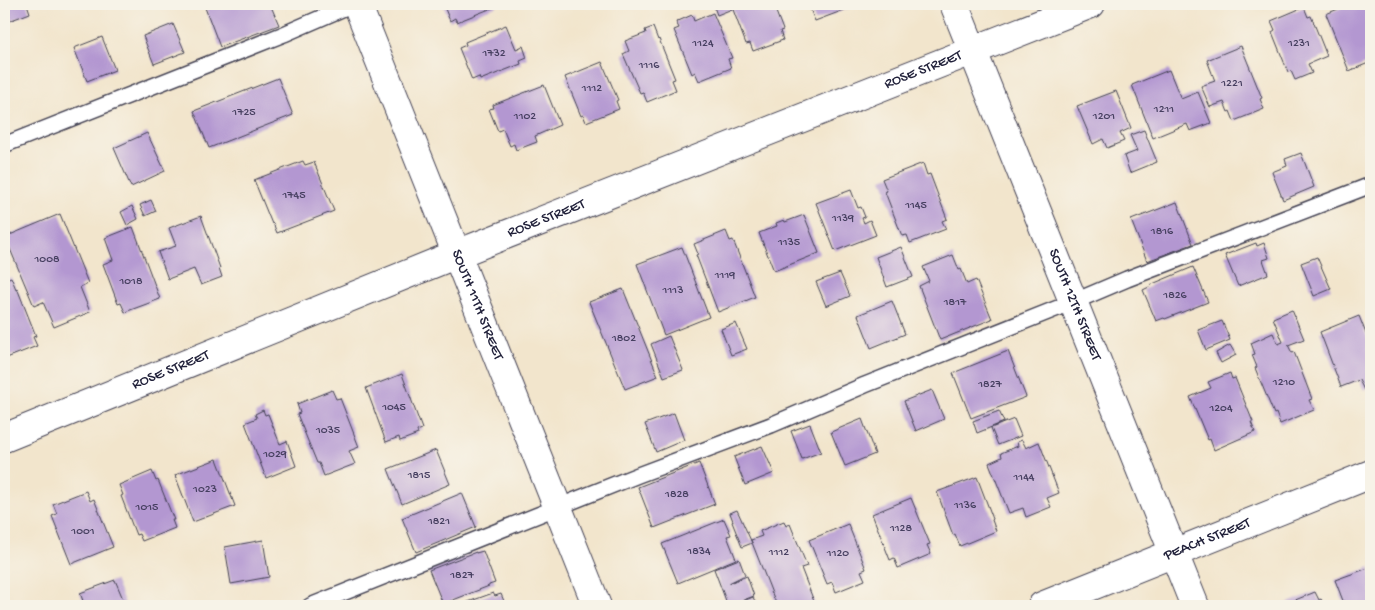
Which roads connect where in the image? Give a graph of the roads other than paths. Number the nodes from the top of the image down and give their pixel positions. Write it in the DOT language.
graph roads {
  1 [pos="355,4"];
  2 [pos="954,4"];
  3 [pos="1091,4"];
  4 [pos="973,51"];
  5 [pos="4,145"];
  6 [pos="1371,185"];
  7 [pos="457,254"];
  8 [pos="1073,302"];
  9 [pos="4,438"];
  10 [pos="1371,474"];
  11 [pos="558,506"];
  12 [pos="1174,553"];
  13 [pos="310,606"];
  14 [pos="597,606"];
  15 [pos="1042,606"];
  16 [pos="1195,606"];
  1 -- 5 [label="lane"];
  1 -- 7 [label="street, SOUTH 11TH STREET"];
  2 -- 4 [label="street, SOUTH 12TH STREET"];
  3 -- 4 [label="street, ROSE STREET"];
  4 -- 7 [label="street, ROSE STREET"];
  4 -- 8 [label="street, SOUTH 12TH STREET"];
  6 -- 8 [label="lane"];
  7 -- 9 [label="street, ROSE STREET"];
  7 -- 11 [label="street, SOUTH 11TH STREET"];
  8 -- 11 [label="lane"];
  8 -- 12 [label="street, SOUTH 12TH STREET"];
  10 -- 12 [label="street, PEACH STREET"];
  11 -- 13 [label="lane"];
  11 -- 14 [label="street, SOUTH 11TH STREET"];
  12 -- 15 [label="street, PEACH STREET"];
  12 -- 16 [label="street, SOUTH 12TH STREET"];
}
